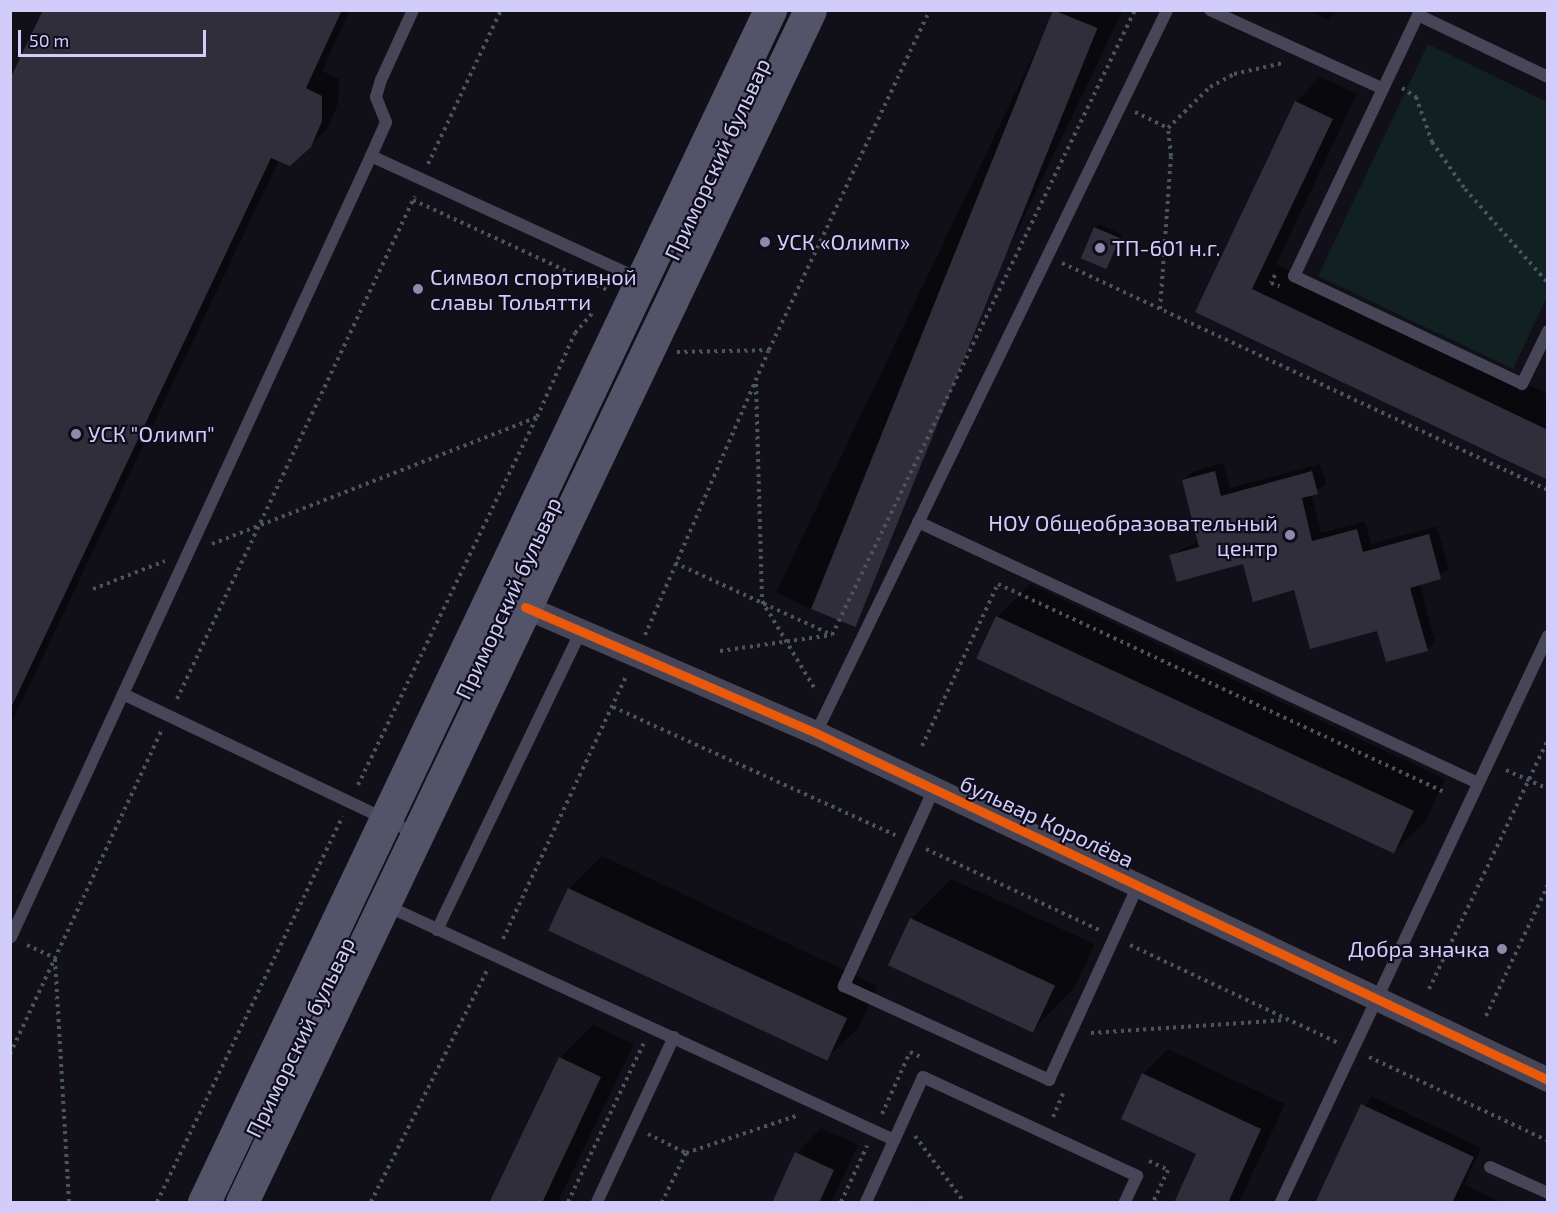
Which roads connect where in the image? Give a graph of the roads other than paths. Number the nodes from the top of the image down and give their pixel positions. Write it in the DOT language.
graph roads {
  1 [pos="413,10"];
  2 [pos="770,10"];
  3 [pos="810,10"];
  4 [pos="1167,10"];
  5 [pos="1210,10"];
  6 [pos="1548,77"];
  7 [pos="1385,84"];
  8 [pos="371,156"];
  9 [pos="644,281"];
  10 [pos="1548,331"];
  11 [pos="918,522"];
  12 [pos="525,608"];
  13 [pos="581,631"];
  14 [pos="1548,636"];
  15 [pos="123,694"];
  16 [pos="816,733"];
  17 [pos="1478,783"];
  18 [pos="934,789"];
  19 [pos="387,819"];
  20 [pos="418,834"];
  21 [pos="1138,886"];
  22 [pos="384,905"];
  23 [pos="438,930"];
  24 [pos="11,937"];
  25 [pos="1377,999"];
  26 [pos="674,1037"];
  27 [pos="1548,1080"];
  28 [pos="894,1140"];
  29 [pos="1490,1167"];
  30 [pos="1548,1193"];
  31 [pos="204,1203"];
  32 [pos="242,1203"];
  33 [pos="597,1203"];
  34 [pos="866,1203"];
  35 [pos="1125,1203"];
  36 [pos="1281,1203"];
  1 -- 8 [label="lane"];
  2 -- 9 [label="main road"];
  3 -- 12 [label="main road, Приморский бульвар"];
  4 -- 11 [label="lane"];
  5 -- 7 [label="lane"];
  6 -- 7 [label="lane"];
  7 -- 10 [label="lane"];
  8 -- 9 [label="lane"];
  8 -- 15 [label="lane"];
  9 -- 19 [label="main road"];
  11 -- 16 [label="lane"];
  11 -- 17 [label="lane"];
  12 -- 13 [label="street, бульвар Королёва"];
  12 -- 20 [label="main road, Приморский бульвар"];
  13 -- 16 [label="street, бульвар Королёва"];
  13 -- 23 [label="lane"];
  14 -- 17 [label="lane"];
  15 -- 19 [label="lane"];
  15 -- 24 [label="lane"];
  16 -- 18 [label="street, бульвар Королёва"];
  17 -- 25 [label="lane"];
  18 -- 21 [label="street, бульвар Королёва"];
  18 -- 21 [label="lane"];
  19 -- 20 [label="lane"];
  19 -- 31 [label="main road"];
  20 -- 22 [label="main road, Приморский бульвар"];
  21 -- 25 [label="street, бульвар Королёва"];
  22 -- 23 [label="lane"];
  22 -- 32 [label="main road, Приморский бульвар"];
  23 -- 26 [label="lane"];
  25 -- 27 [label="street, бульвар Королёва"];
  25 -- 36 [label="lane"];
  26 -- 28 [label="lane"];
  26 -- 33 [label="lane"];
  28 -- 34 [label="lane"];
  28 -- 35 [label="lane"];
  29 -- 30 [label="lane"];
}
